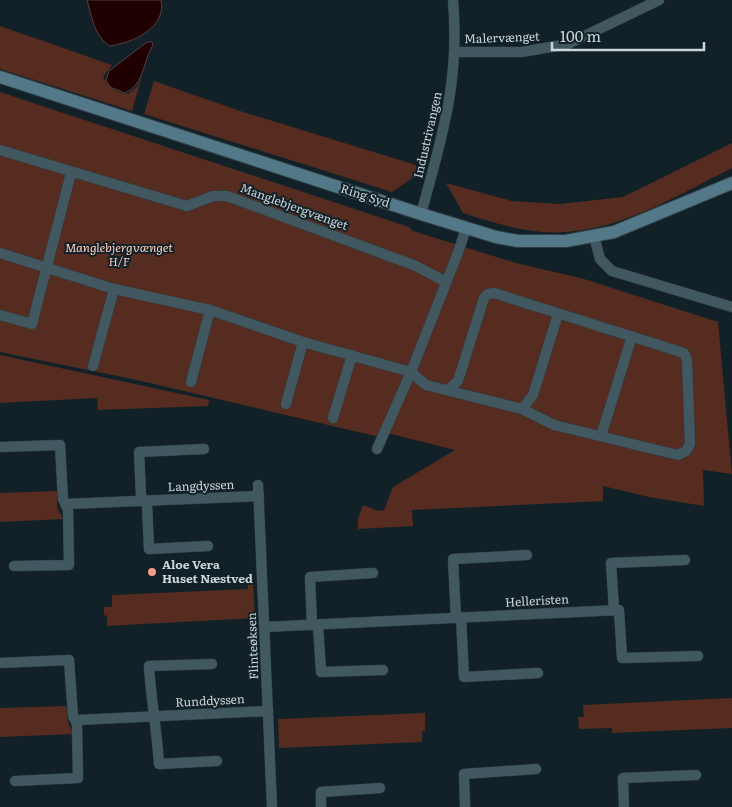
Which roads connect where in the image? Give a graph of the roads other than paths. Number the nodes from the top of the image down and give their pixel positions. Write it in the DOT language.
graph roads {
  1 [pos="453,0"];
  2 [pos="659,0"];
  3 [pos="455,52"];
  4 [pos="0,77"];
  5 [pos="0,150"];
  6 [pos="71,173"];
  7 [pos="732,183"];
  8 [pos="422,214"];
  9 [pos="466,228"];
  10 [pos="594,236"];
  11 [pos="0,253"];
  12 [pos="47,267"];
  13 [pos="446,282"];
  14 [pos="114,289"];
  15 [pos="732,307"];
  16 [pos="210,310"];
  17 [pos="558,314"];
  18 [pos="0,315"];
  19 [pos="632,336"];
  20 [pos="303,342"];
  21 [pos="352,355"];
  22 [pos="93,366"];
  23 [pos="411,372"];
  24 [pos="191,382"];
  25 [pos="448,390"];
  26 [pos="286,404"];
  27 [pos="522,409"];
  28 [pos="333,418"];
  29 [pos="601,436"];
  30 [pos="0,447"];
  31 [pos="204,449"];
  32 [pos="377,450"];
  33 [pos="258,485"];
  34 [pos="259,496"];
  35 [pos="144,501"];
  36 [pos="66,504"];
  37 [pos="208,546"];
  38 [pos="527,555"];
  39 [pos="685,560"];
  40 [pos="14,566"];
  41 [pos="373,573"];
  42 [pos="614,610"];
  43 [pos="458,618"];
  44 [pos="315,625"];
  45 [pos="264,627"];
  46 [pos="698,656"];
  47 [pos="0,663"];
  48 [pos="212,664"];
  49 [pos="383,670"];
  50 [pos="538,673"];
  51 [pos="268,711"];
  52 [pos="153,716"];
  53 [pos="77,720"];
  54 [pos="217,761"];
  55 [pos="536,769"];
  56 [pos="696,775"];
  57 [pos="15,781"];
  58 [pos="380,788"];
  59 [pos="272,807"];
  60 [pos="321,807"];
  61 [pos="465,807"];
  62 [pos="624,807"];
  1 -- 3 [label="street, Industrivangen"];
  2 -- 3 [label="street, Malervænget"];
  3 -- 8 [label="street, Industrivangen"];
  4 -- 8 [label="main road, Ring Syd"];
  5 -- 6 [label="street, Manglebjergvænget"];
  6 -- 12 [label="street"];
  6 -- 13 [label="street, Manglebjergvænget"];
  7 -- 10 [label="main road, Ring Syd"];
  8 -- 9 [label="main road, Ring Syd"];
  9 -- 10 [label="main road, Ring Syd"];
  9 -- 13 [label="street"];
  10 -- 15 [label="street"];
  11 -- 12 [label="street"];
  12 -- 14 [label="street"];
  12 -- 18 [label="street"];
  13 -- 23 [label="street"];
  14 -- 16 [label="street"];
  14 -- 22 [label="street"];
  16 -- 20 [label="street"];
  16 -- 24 [label="street"];
  17 -- 19 [label="street"];
  17 -- 25 [label="street"];
  17 -- 27 [label="street"];
  19 -- 29 [label="street"];
  19 -- 29 [label="street"];
  20 -- 21 [label="street"];
  20 -- 26 [label="street"];
  21 -- 23 [label="street"];
  21 -- 28 [label="street"];
  23 -- 25 [label="street"];
  23 -- 32 [label="street"];
  25 -- 27 [label="street"];
  27 -- 29 [label="street"];
  30 -- 36 [label="street"];
  31 -- 35 [label="street"];
  33 -- 34 [label="street, Flinteøksen"];
  34 -- 35 [label="street, Langdyssen"];
  34 -- 45 [label="street, Flinteøksen"];
  35 -- 36 [label="street, Langdyssen"];
  35 -- 37 [label="street"];
  36 -- 40 [label="street"];
  38 -- 43 [label="street"];
  39 -- 42 [label="street"];
  41 -- 44 [label="street"];
  42 -- 43 [label="street, Helleristen"];
  42 -- 46 [label="street"];
  43 -- 44 [label="street, Helleristen"];
  43 -- 50 [label="street"];
  44 -- 45 [label="street, Helleristen"];
  44 -- 49 [label="street"];
  45 -- 51 [label="street, Flinteøksen"];
  47 -- 53 [label="street"];
  48 -- 52 [label="street"];
  51 -- 52 [label="street, Runddyssen"];
  51 -- 59 [label="street, Flinteøksen"];
  52 -- 53 [label="street, Runddyssen"];
  52 -- 54 [label="street"];
  53 -- 57 [label="street"];
  55 -- 61 [label="street"];
  56 -- 62 [label="street"];
  58 -- 60 [label="street"];
}
